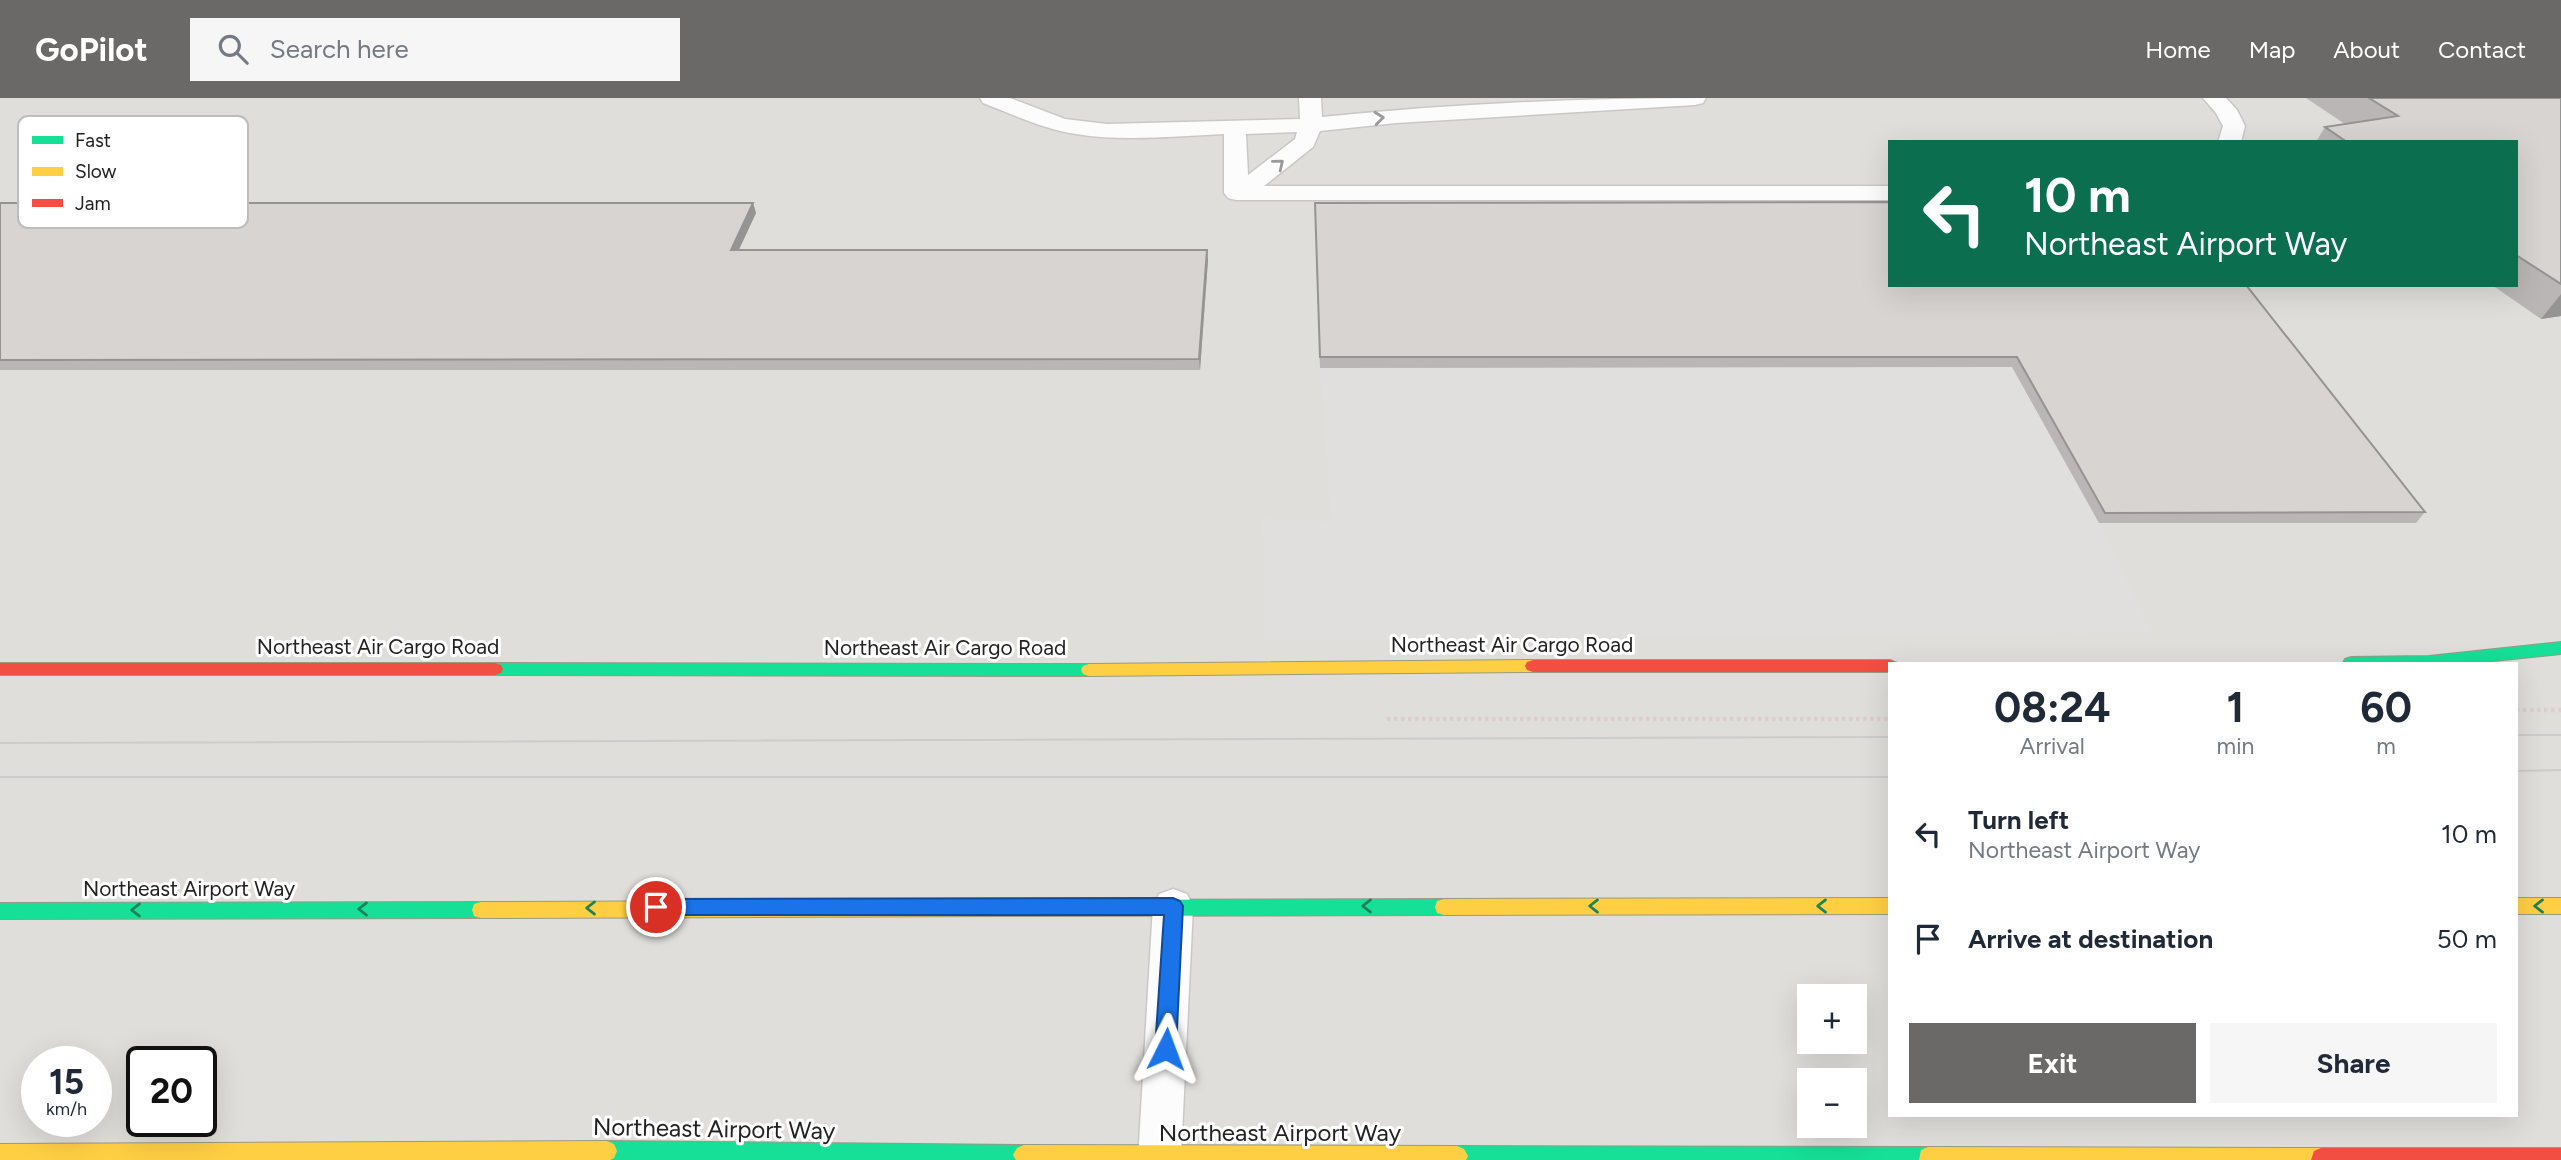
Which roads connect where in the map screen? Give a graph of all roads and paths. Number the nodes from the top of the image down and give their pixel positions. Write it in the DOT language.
graph roads {
  1 [pos="991,98"];
  2 [pos="1310,98"];
  3 [pos="1695,98"];
  4 [pos="2214,98"];
  5 [pos="1311,125"];
  6 [pos="1235,129"];
  7 [pos="2230,140"];
  8 [pos="1236,193"];
  9 [pos="1888,193"];
  10 [pos="2561,648"];
  11 [pos="2428,662"];
  12 [pos="1888,666"];
  13 [pos="0,669"];
  14 [pos="2561,709"];
  15 [pos="2518,710"];
  16 [pos="1173,906"];
  17 [pos="1888,906"];
  18 [pos="2518,906"];
  19 [pos="2561,906"];
  20 [pos="0,911"];
  21 [pos="0,1154"];
  22 [pos="511,1155"];
  23 [pos="1159,1158"];
  24 [pos="2561,1158"];
  1 -- 6 [label="lane"];
  2 -- 5 [label="lane"];
  5 -- 3 [label="lane, one-way"];
  4 -- 7 [label="lane"];
  5 -- 6 [label="lane"];
  8 -- 5 [label="lane, one-way"];
  6 -- 8 [label="lane"];
  8 -- 9 [label="lane"];
  10 -- 11 [label="main road"];
  12 -- 13 [label="main road, Northeast Air Cargo Road"];
  14 -- 15 [label="path"];
  17 -- 16 [label="main road, Northeast Airport Way, one-way"];
  16 -- 20 [label="main road, Northeast Airport Way, one-way"];
  16 -- 23 [label="lane"];
  19 -- 18 [label="main road, one-way"];
  21 -- 22 [label="main road, Northeast Airport Way"];
  22 -- 23 [label="main road, Northeast Airport Way"];
  23 -- 24 [label="main road, Northeast Airport Way"];
}
